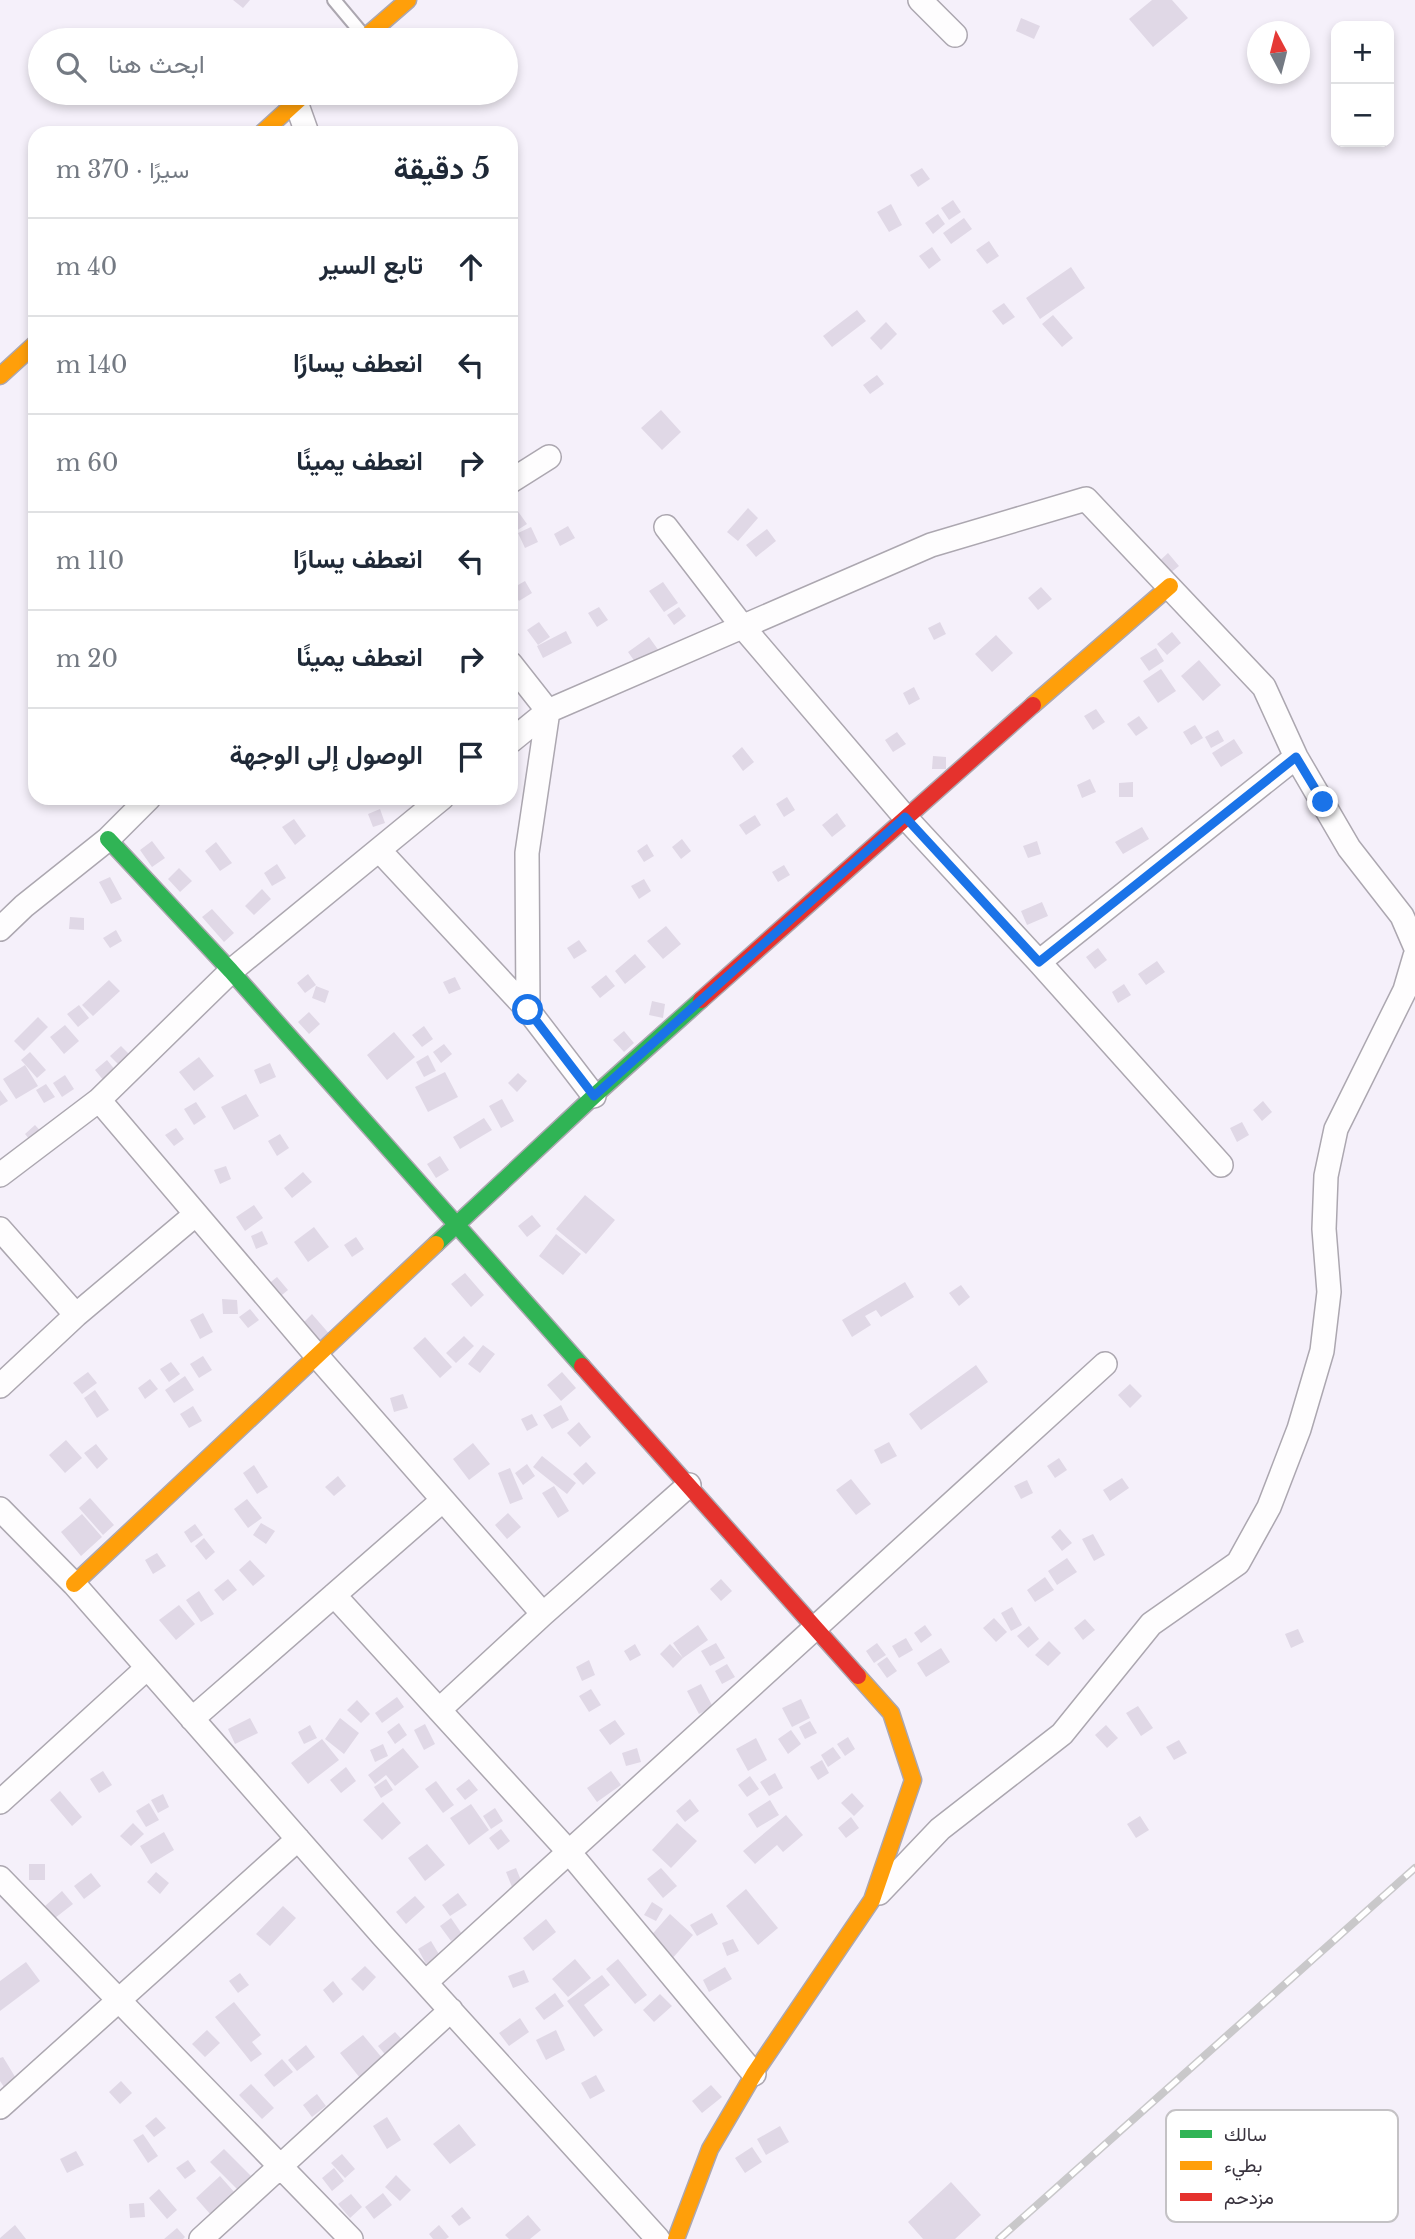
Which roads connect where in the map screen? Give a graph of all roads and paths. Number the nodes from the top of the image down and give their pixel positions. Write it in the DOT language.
graph roads {
  1 [pos="334,0"];
  2 [pos="408,0"];
  3 [pos="920,0"];
  4 [pos="356,28"];
  5 [pos="376,28"];
  6 [pos="955,35"];
  7 [pos="292,105"];
  8 [pos="302,105"];
  9 [pos="270,126"];
  10 [pos="306,126"];
  11 [pos="28,350"];
  12 [pos="0,376"];
  13 [pos="549,457"];
  14 [pos="518,477"];
  15 [pos="666,527"];
  16 [pos="1170,586"];
  17 [pos="742,626"];
  18 [pos="518,673"];
  19 [pos="548,711"];
  20 [pos="518,735"];
  21 [pos="1296,757"];
  22 [pos="142,805"];
  23 [pos="434,805"];
  24 [pos="905,817"];
  25 [pos="108,839"];
  26 [pos="379,850"];
  27 [pos="0,929"];
  28 [pos="1415,946"];
  29 [pos="1415,956"];
  30 [pos="1039,962"];
  31 [pos="231,971"];
  32 [pos="528,1010"];
  33 [pos="594,1096"];
  34 [pos="99,1100"];
  35 [pos="1220,1165"];
  36 [pos="0,1175"];
  37 [pos="196,1214"];
  38 [pos="457,1225"];
  39 [pos="0,1228"];
  40 [pos="76,1315"];
  41 [pos="317,1356"];
  42 [pos="1105,1364"];
  43 [pos="0,1386"];
  44 [pos="689,1485"];
  45 [pos="443,1500"];
  46 [pos="0,1509"];
  47 [pos="74,1584"];
  48 [pos="334,1595"];
  49 [pos="543,1614"];
  50 [pos="816,1626"];
  51 [pos="147,1668"];
  52 [pos="439,1710"];
  53 [pos="192,1718"];
  54 [pos="0,1802"];
  55 [pos="298,1839"];
  56 [pos="569,1852"];
  57 [pos="0,1878"];
  58 [pos="872,1900"];
  59 [pos="426,1982"];
  60 [pos="119,2000"];
  61 [pos="451,2010"];
  62 [pos="754,2074"];
  63 [pos="0,2107"];
  64 [pos="279,2168"];
  65 [pos="201,2239"];
  66 [pos="351,2239"];
  67 [pos="658,2239"];
  68 [pos="676,2239"];
  1 -- 4 [label="lane"];
  2 -- 5 [label="street"];
  3 -- 6 [label="street"];
  7 -- 9 [label="street"];
  8 -- 10 [label="street"];
  11 -- 12 [label="street"];
  13 -- 14 [label="street"];
  15 -- 17 [label="street"];
  16 -- 17 [label="street"];
  16 -- 21 [label="street"];
  16 -- 24 [label="street"];
  17 -- 19 [label="street"];
  17 -- 24 [label="street"];
  18 -- 19 [label="street"];
  19 -- 20 [label="street"];
  19 -- 32 [label="street"];
  21 -- 28 [label="street"];
  21 -- 30 [label="street"];
  22 -- 25 [label="street"];
  23 -- 26 [label="street"];
  24 -- 30 [label="street"];
  24 -- 33 [label="street"];
  25 -- 27 [label="street"];
  25 -- 31 [label="street"];
  26 -- 31 [label="street"];
  26 -- 32 [label="street"];
  29 -- 58 [label="street"];
  30 -- 35 [label="street"];
  31 -- 34 [label="street"];
  31 -- 38 [label="street"];
  32 -- 33 [label="street"];
  33 -- 38 [label="street"];
  34 -- 36 [label="street"];
  34 -- 37 [label="street"];
  37 -- 40 [label="street"];
  37 -- 41 [label="street"];
  38 -- 41 [label="street"];
  38 -- 44 [label="street"];
  39 -- 40 [label="street"];
  40 -- 43 [label="street"];
  41 -- 45 [label="street"];
  41 -- 47 [label="street"];
  42 -- 50 [label="street"];
  44 -- 49 [label="street"];
  44 -- 50 [label="street"];
  45 -- 48 [label="street"];
  45 -- 49 [label="street"];
  46 -- 47 [label="street"];
  47 -- 51 [label="street"];
  48 -- 52 [label="street"];
  48 -- 53 [label="street"];
  49 -- 52 [label="street"];
  50 -- 56 [label="street"];
  50 -- 58 [label="street"];
  51 -- 53 [label="street"];
  51 -- 54 [label="street"];
  52 -- 56 [label="street"];
  53 -- 55 [label="street"];
  55 -- 59 [label="street"];
  55 -- 60 [label="street"];
  56 -- 59 [label="street"];
  56 -- 62 [label="street"];
  57 -- 60 [label="street"];
  58 -- 62 [label="street"];
  59 -- 61 [label="street"];
  60 -- 63 [label="street"];
  60 -- 64 [label="street"];
  61 -- 64 [label="street"];
  61 -- 67 [label="street"];
  62 -- 68 [label="street"];
  64 -- 65 [label="street"];
  64 -- 66 [label="street"];
}
